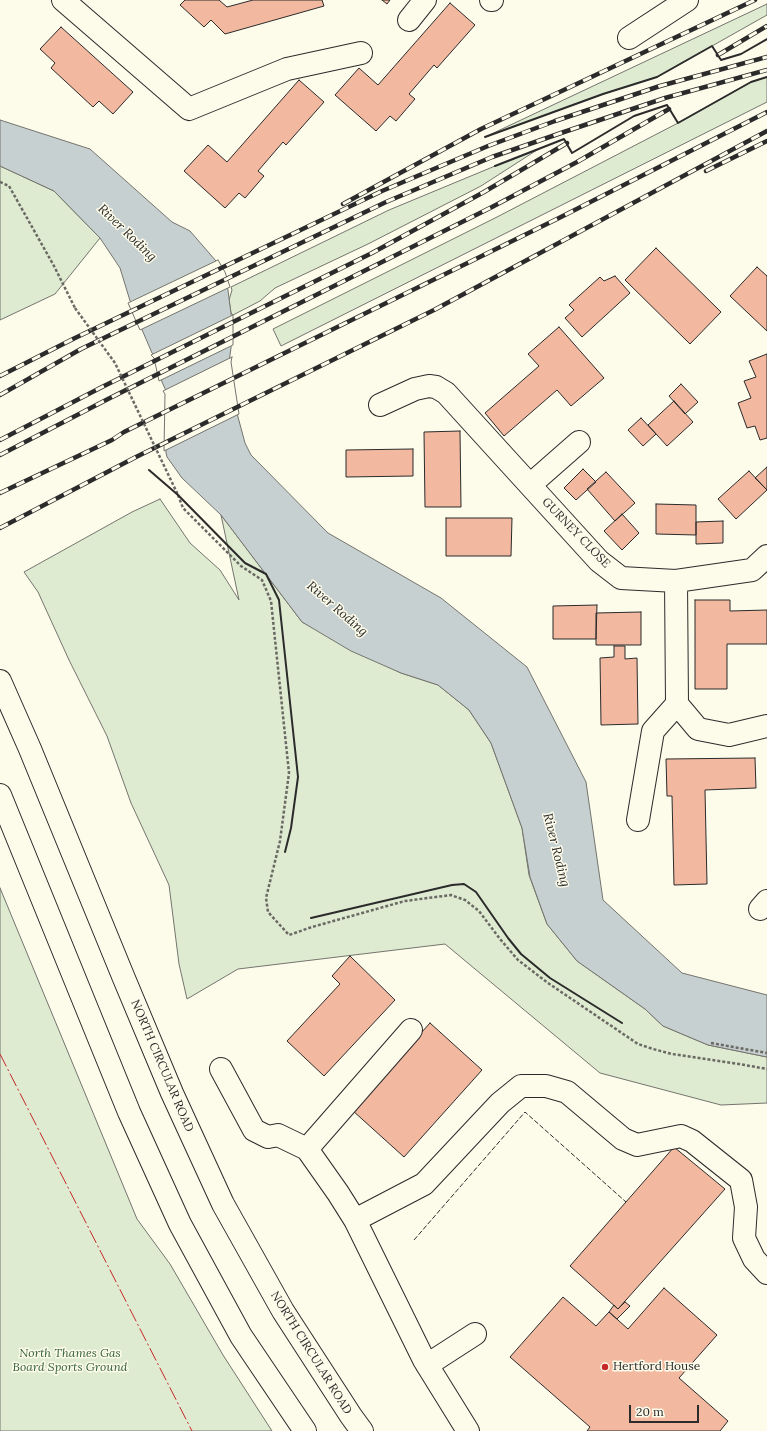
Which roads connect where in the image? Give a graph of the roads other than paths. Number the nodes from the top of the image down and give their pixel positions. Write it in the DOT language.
graph roads {
  1 [pos="63,0"];
  2 [pos="425,0"];
  3 [pos="687,0"];
  4 [pos="409,20"];
  5 [pos="628,38"];
  6 [pos="361,53"];
  7 [pos="380,405"];
  8 [pos="579,442"];
  9 [pos="530,485"];
  10 [pos="767,556"];
  11 [pos="676,581"];
  12 [pos="0,681"];
  13 [pos="677,704"];
  14 [pos="767,726"];
  15 [pos="0,796"];
  16 [pos="638,820"];
  17 [pos="411,1030"];
  18 [pos="221,1069"];
  19 [pos="307,1149"];
  20 [pos="355,1220"];
  21 [pos="767,1273"];
  22 [pos="475,1334"];
  23 [pos="427,1365"];
  24 [pos="305,1431"];
  25 [pos="362,1431"];
  26 [pos="468,1431"];
  1 -- 6 [label="main road"];
  2 -- 4 [label="main road"];
  3 -- 5 [label="main road"];
  7 -- 9 [label="main road, GURNEY CLOSE"];
  8 -- 9 [label="main road"];
  9 -- 11 [label="main road, GURNEY CLOSE"];
  10 -- 11 [label="main road, GURNEY CLOSE"];
  11 -- 13 [label="main road"];
  12 -- 25 [label="main road, NORTH CIRCULAR ROAD"];
  13 -- 14 [label="main road"];
  13 -- 16 [label="main road"];
  15 -- 24 [label="main road"];
  17 -- 19 [label="main road"];
  18 -- 19 [label="main road"];
  19 -- 20 [label="main road"];
  20 -- 21 [label="main road"];
  20 -- 23 [label="main road"];
  22 -- 23 [label="main road"];
  23 -- 26 [label="main road"];
}
